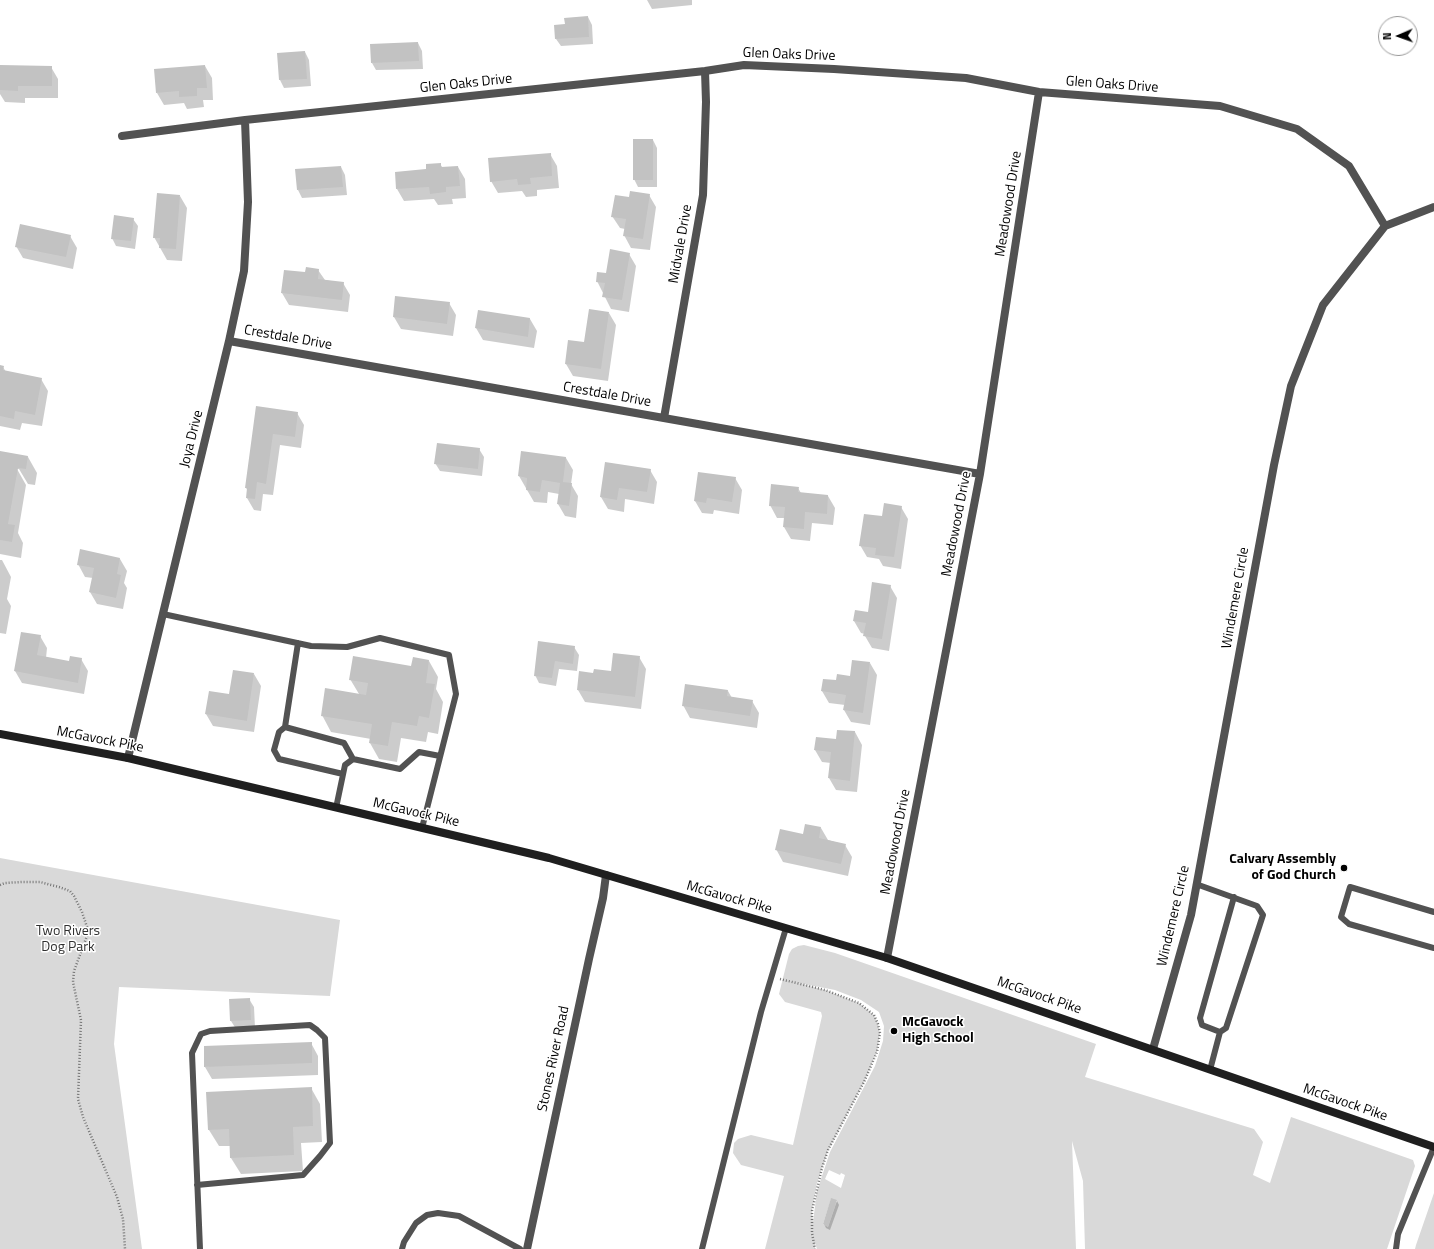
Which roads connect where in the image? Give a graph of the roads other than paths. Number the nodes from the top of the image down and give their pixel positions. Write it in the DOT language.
graph roads {
  1 [pos="705,72"];
  2 [pos="1039,92"];
  3 [pos="245,120"];
  4 [pos="122,136"];
  5 [pos="1434,207"];
  6 [pos="1385,226"];
  7 [pos="229,341"];
  8 [pos="664,418"];
  9 [pos="980,474"];
  10 [pos="163,614"];
  11 [pos="298,643"];
  12 [pos="285,727"];
  13 [pos="0,734"];
  14 [pos="440,756"];
  15 [pos="128,758"];
  16 [pos="353,759"];
  17 [pos="343,774"];
  18 [pos="336,808"];
  19 [pos="422,828"];
  20 [pos="606,875"];
  21 [pos="1196,884"];
  22 [pos="1234,898"];
  23 [pos="1434,912"];
  24 [pos="786,928"];
  25 [pos="1434,948"];
  26 [pos="888,958"];
  27 [pos="1220,1032"];
  28 [pos="1153,1049"];
  29 [pos="1210,1070"];
  30 [pos="1434,1147"];
  31 [pos="197,1185"];
  32 [pos="200,1249"];
  33 [pos="402,1249"];
  34 [pos="520,1249"];
  35 [pos="527,1249"];
  36 [pos="702,1249"];
  37 [pos="1396,1249"];
  1 -- 2 [label="street, Glen Oaks Drive"];
  1 -- 3 [label="street, Glen Oaks Drive"];
  1 -- 8 [label="street, Midvale Drive"];
  2 -- 6 [label="street, Glen Oaks Drive"];
  2 -- 9 [label="street, Meadowood Drive"];
  3 -- 4 [label="street, Glen Oaks Drive"];
  3 -- 7 [label="street, Joya Drive"];
  5 -- 6 [label="street"];
  6 -- 21 [label="street, Windemere Circle"];
  7 -- 8 [label="street, Crestdale Drive"];
  7 -- 10 [label="street, Joya Drive"];
  8 -- 9 [label="street, Crestdale Drive"];
  9 -- 26 [label="street, Meadowood Drive"];
  10 -- 11 [label="lane"];
  10 -- 15 [label="street, Joya Drive"];
  11 -- 12 [label="lane"];
  11 -- 14 [label="lane"];
  12 -- 16 [label="lane"];
  12 -- 17 [label="lane"];
  13 -- 15 [label="main road, McGavock Pike"];
  14 -- 16 [label="lane"];
  14 -- 19 [label="lane"];
  15 -- 18 [label="main road, McGavock Pike"];
  16 -- 17 [label="lane"];
  17 -- 18 [label="lane"];
  18 -- 19 [label="main road, McGavock Pike"];
  19 -- 20 [label="main road, McGavock Pike"];
  20 -- 24 [label="main road, McGavock Pike"];
  20 -- 35 [label="street, Stones River Road"];
  21 -- 22 [label="lane"];
  21 -- 28 [label="street, Windemere Circle"];
  22 -- 27 [label="lane"];
  22 -- 27 [label="lane"];
  23 -- 25 [label="lane"];
  24 -- 26 [label="main road, McGavock Pike"];
  24 -- 36 [label="lane"];
  26 -- 28 [label="main road, McGavock Pike"];
  27 -- 29 [label="lane"];
  28 -- 29 [label="main road, McGavock Pike"];
  29 -- 30 [label="main road, McGavock Pike"];
  30 -- 37 [label="lane"];
  31 -- 31 [label="lane"];
  31 -- 32 [label="lane"];
  33 -- 34 [label="lane"];
}
